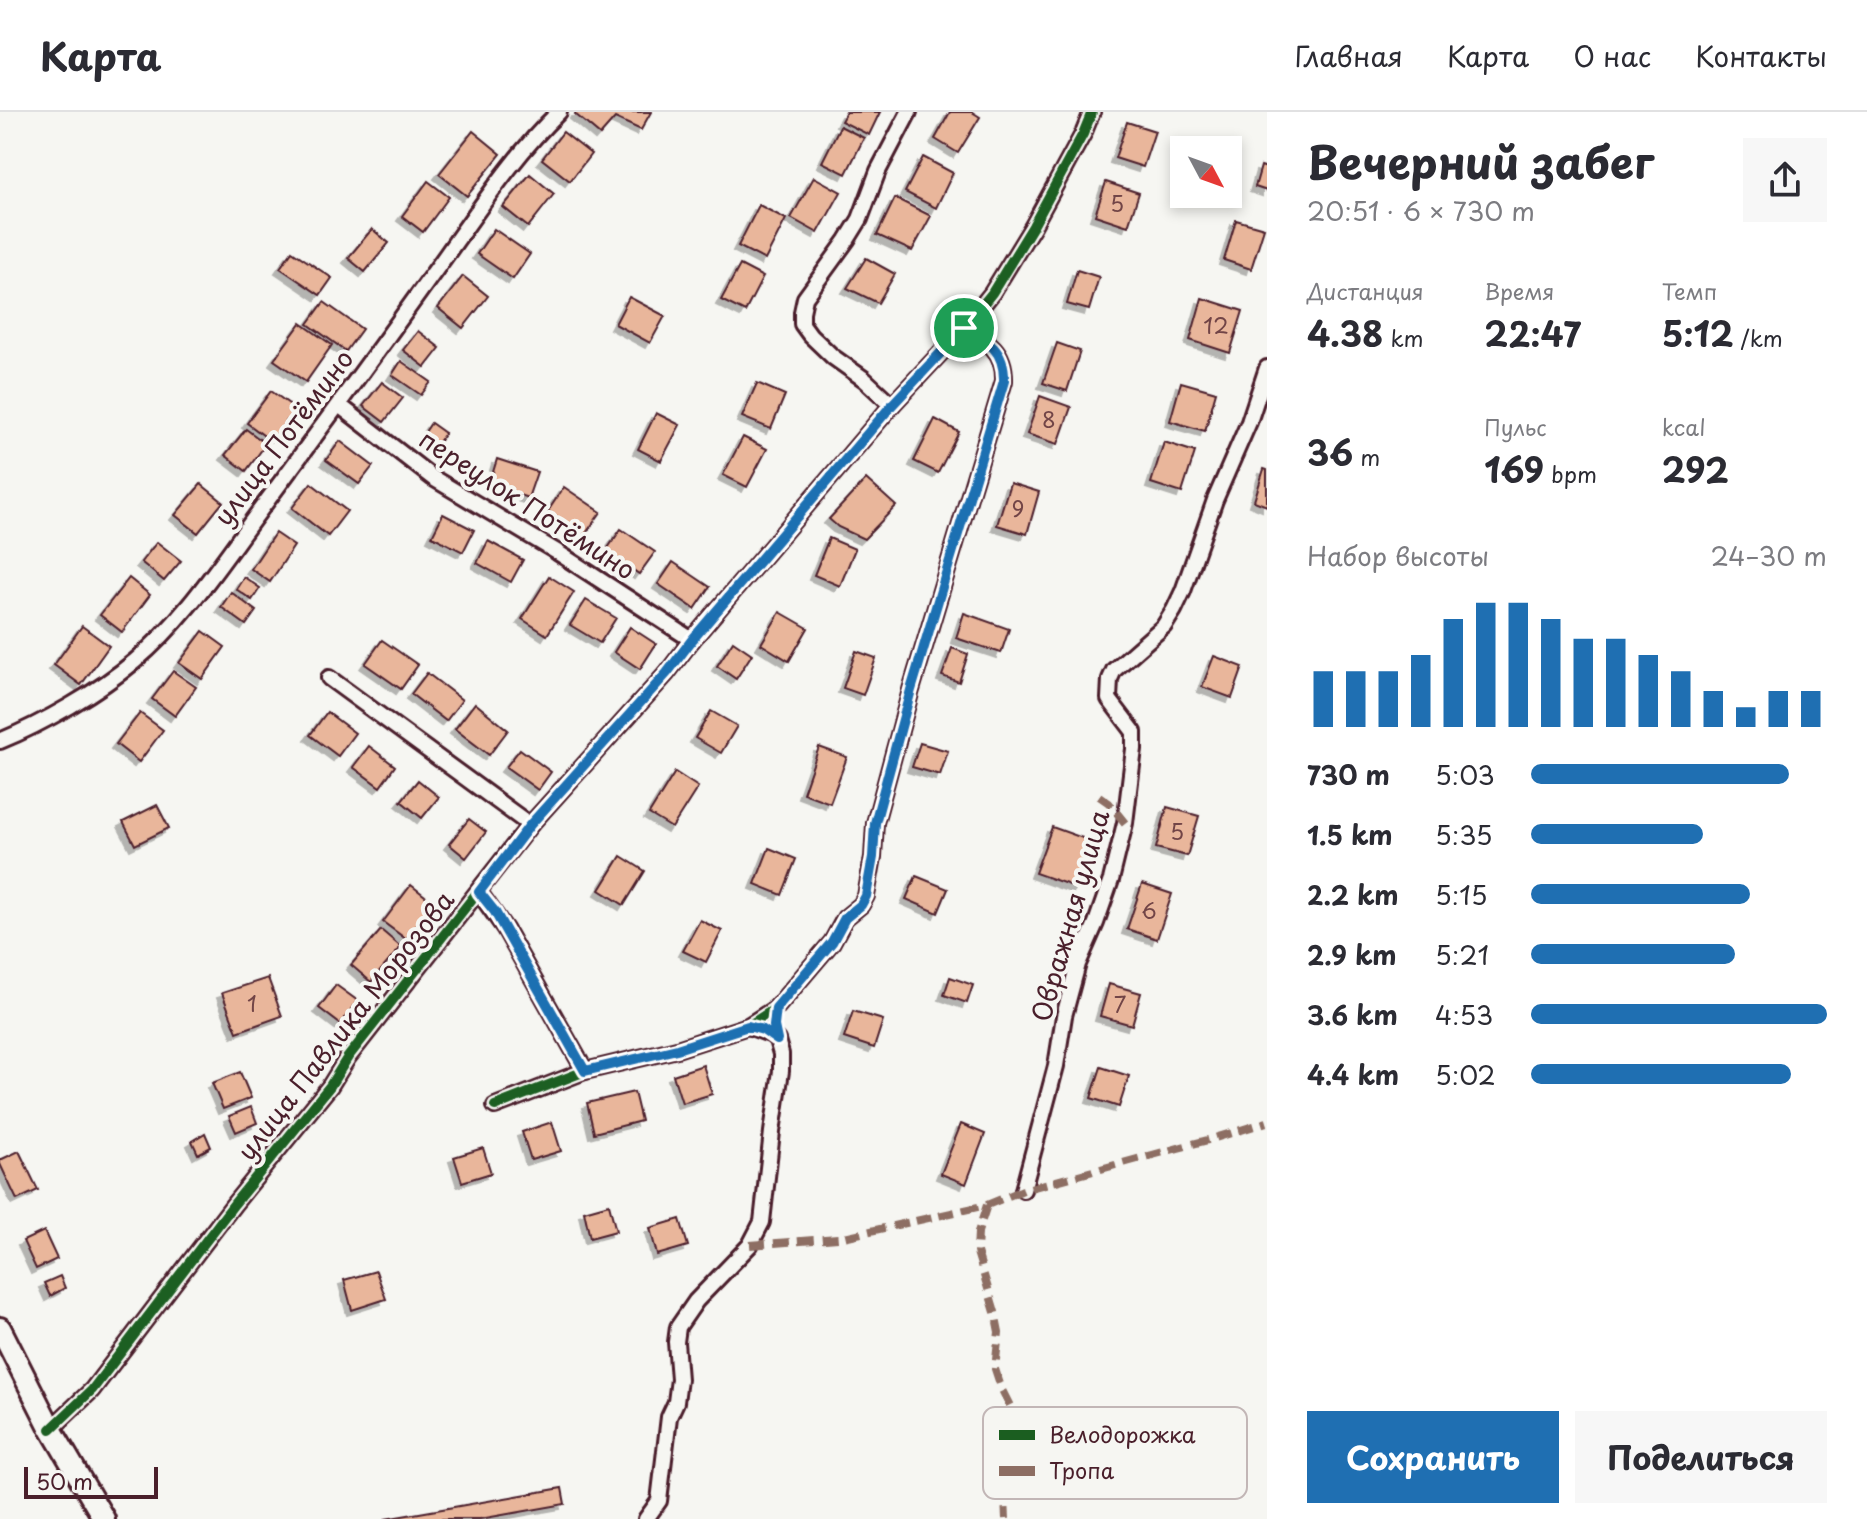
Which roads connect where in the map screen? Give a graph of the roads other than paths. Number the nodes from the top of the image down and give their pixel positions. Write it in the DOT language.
graph roads {
  1 [pos="559,112"];
  2 [pos="909,112"];
  3 [pos="1092,112"];
  4 [pos="964,328"];
  5 [pos="1267,368"];
  6 [pos="339,405"];
  7 [pos="892,405"];
  8 [pos="692,640"];
  9 [pos="329,678"];
  10 [pos="0,741"];
  11 [pos="530,825"];
  12 [pos="479,892"];
  13 [pos="776,1008"];
  14 [pos="748,1026"];
  15 [pos="777,1040"];
  16 [pos="585,1071"];
  17 [pos="495,1106"];
  18 [pos="1023,1190"];
  19 [pos="0,1328"];
  20 [pos="51,1429"];
  21 [pos="104,1519"];
  22 [pos="646,1519"];
  1 -- 6 [label="street, улица Потёмино"];
  2 -- 7 [label="street"];
  3 -- 4 [label="street, улица Павлика Морозова"];
  4 -- 7 [label="street, улица Павлика Морозова"];
  4 -- 13 [label="street"];
  5 -- 18 [label="street, Овражная улица"];
  6 -- 8 [label="street, переулок Потёмино"];
  6 -- 10 [label="street, улица Потёмино"];
  7 -- 8 [label="street, улица Павлика Морозова"];
  8 -- 11 [label="street, улица Павлика Морозова"];
  9 -- 11 [label="street"];
  11 -- 12 [label="street, улица Павлика Морозова"];
  12 -- 16 [label="street"];
  12 -- 20 [label="street, улица Павлика Морозова"];
  13 -- 14 [label="street"];
  13 -- 15 [label="street"];
  14 -- 15 [label="street"];
  14 -- 16 [label="street"];
  15 -- 22 [label="street"];
  16 -- 17 [label="street"];
  19 -- 20 [label="main road"];
  20 -- 21 [label="main road"];
}
